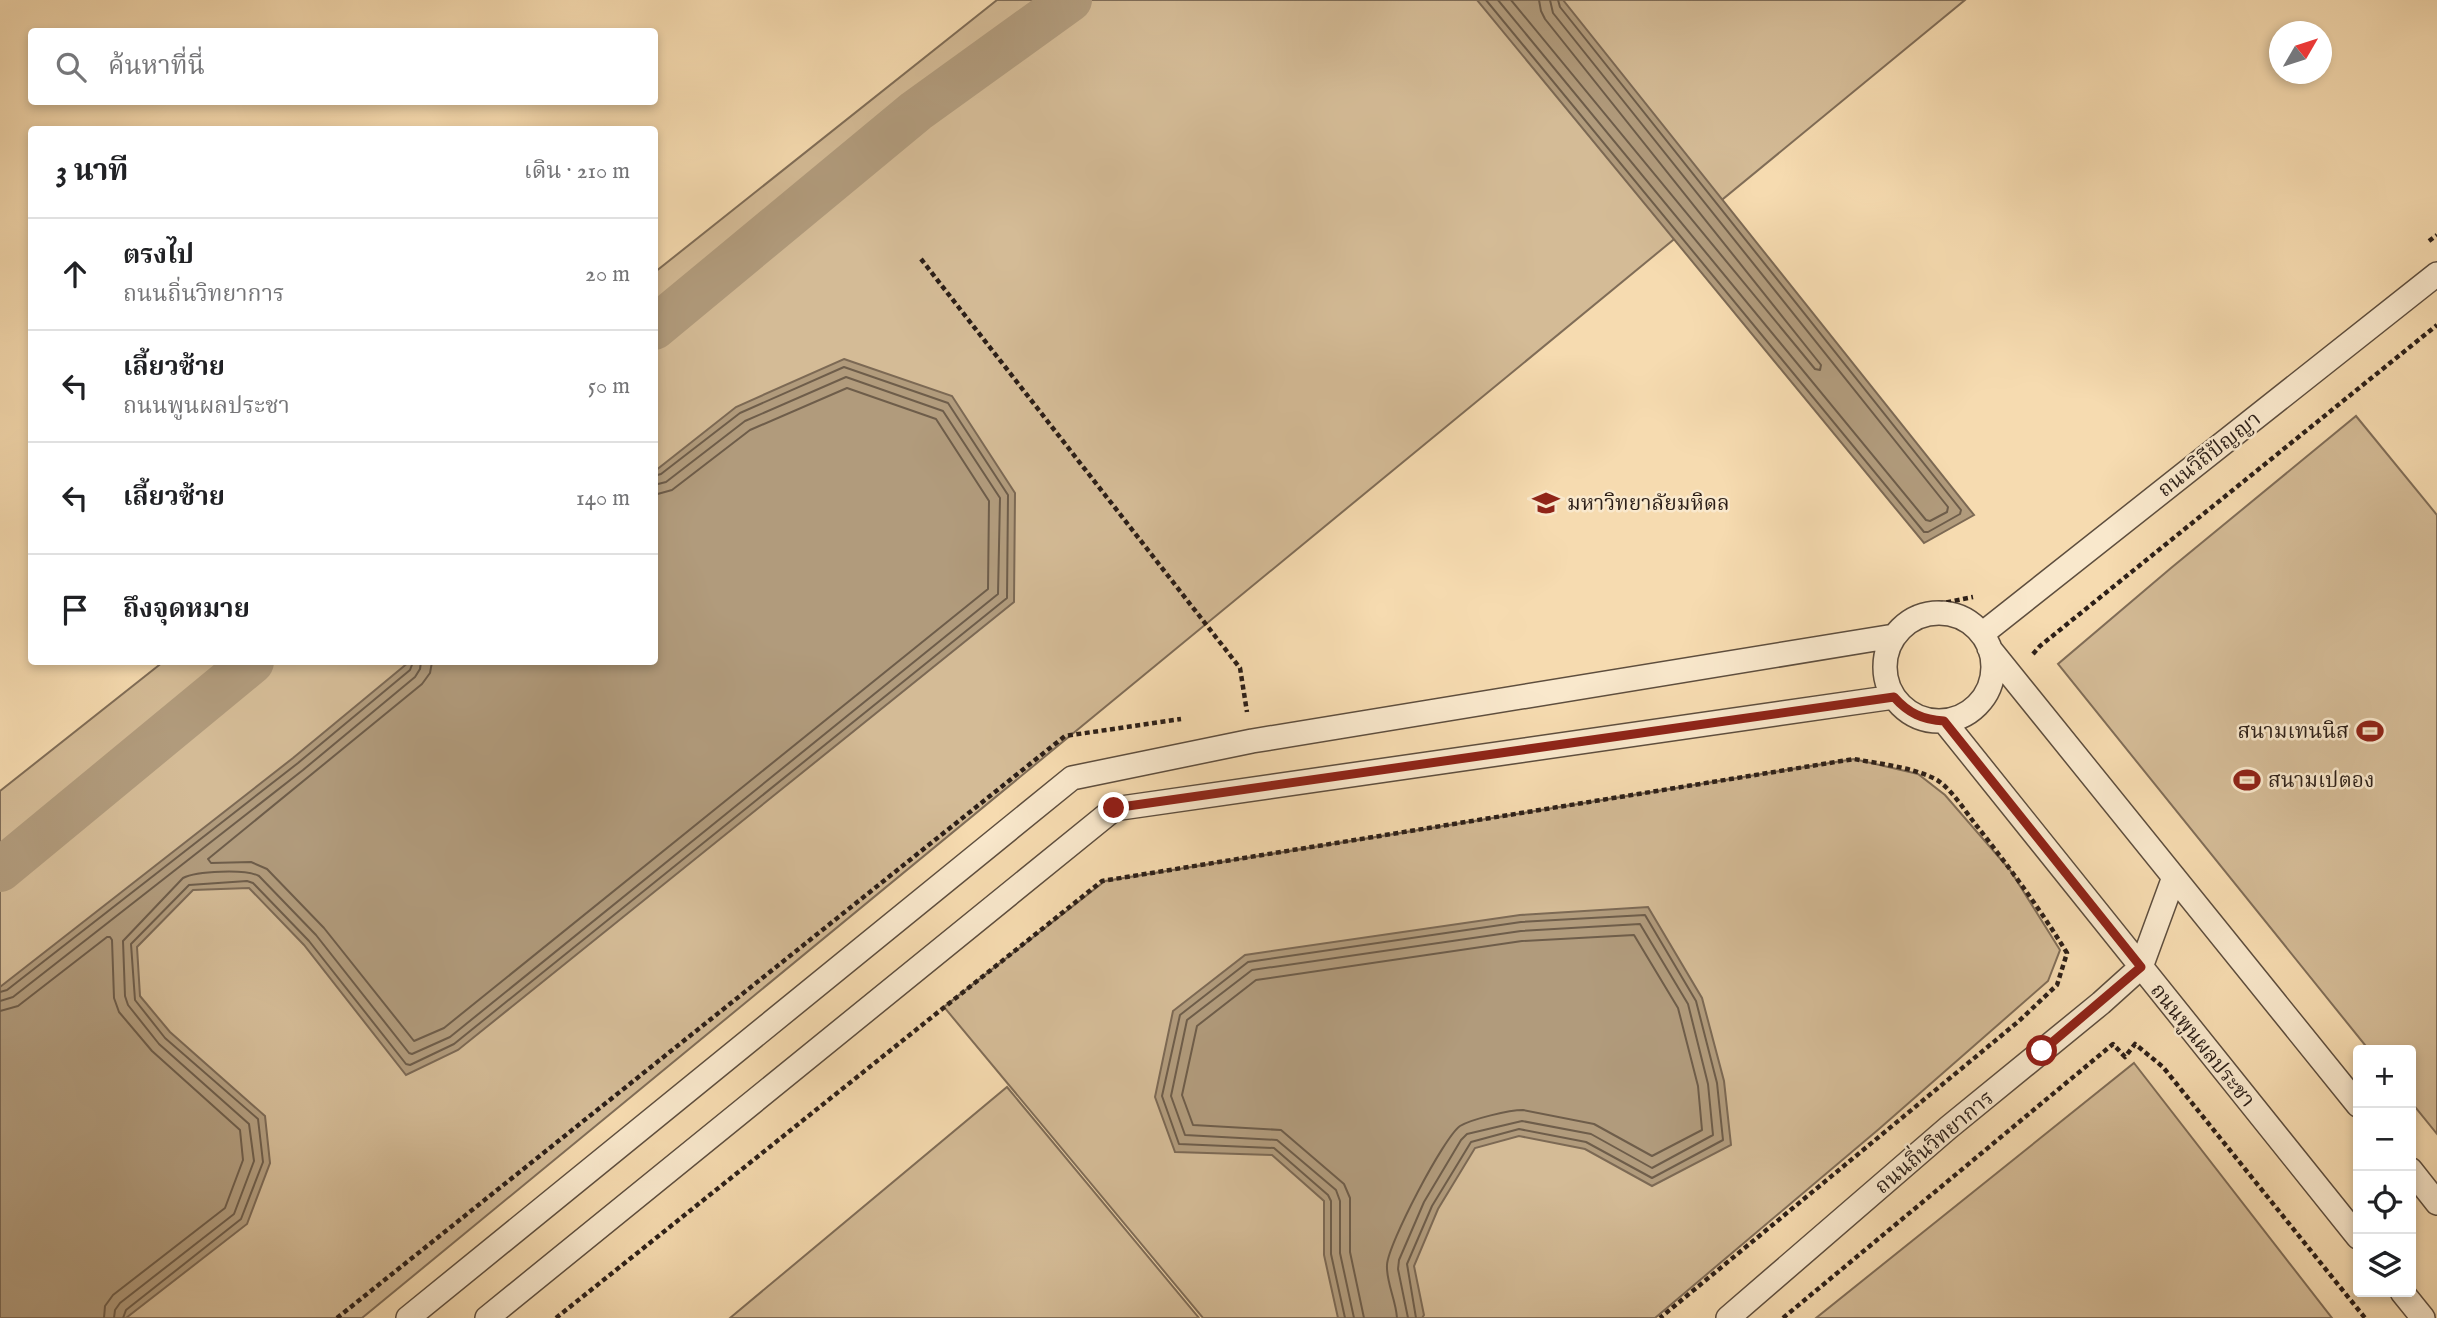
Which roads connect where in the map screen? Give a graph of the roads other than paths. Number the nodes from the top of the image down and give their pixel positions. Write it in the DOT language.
graph roads {
  1 [pos="2437,274"];
  2 [pos="1894,636"];
  3 [pos="1985,641"];
  4 [pos="1894,697"];
  5 [pos="1944,721"];
  6 [pos="2174,877"];
  7 [pos="2141,967"];
  8 [pos="2353,1099"];
  9 [pos="2412,1171"];
  10 [pos="2437,1203"];
  11 [pos="2356,1234"];
  12 [pos="2406,1297"];
  13 [pos="408,1318"];
  14 [pos="487,1318"];
  15 [pos="1728,1318"];
  16 [pos="2423,1318"];
  1 -- 3 [label="lane, ถนนวิถีปัญญา"];
  2 -- 3 [label="lane"];
  2 -- 4 [label="lane"];
  2 -- 13 [label="lane"];
  3 -- 5 [label="lane"];
  3 -- 6 [label="lane"];
  4 -- 5 [label="lane"];
  4 -- 14 [label="lane"];
  5 -- 7 [label="lane, ถนนพูนผลประชา"];
  6 -- 7 [label="lane"];
  6 -- 8 [label="lane"];
  7 -- 11 [label="lane, ถนนพูนผลประชา"];
  7 -- 15 [label="lane, ถนนถิ่นวิทยาการ"];
  9 -- 10 [label="lane"];
  12 -- 16 [label="lane"];
}
